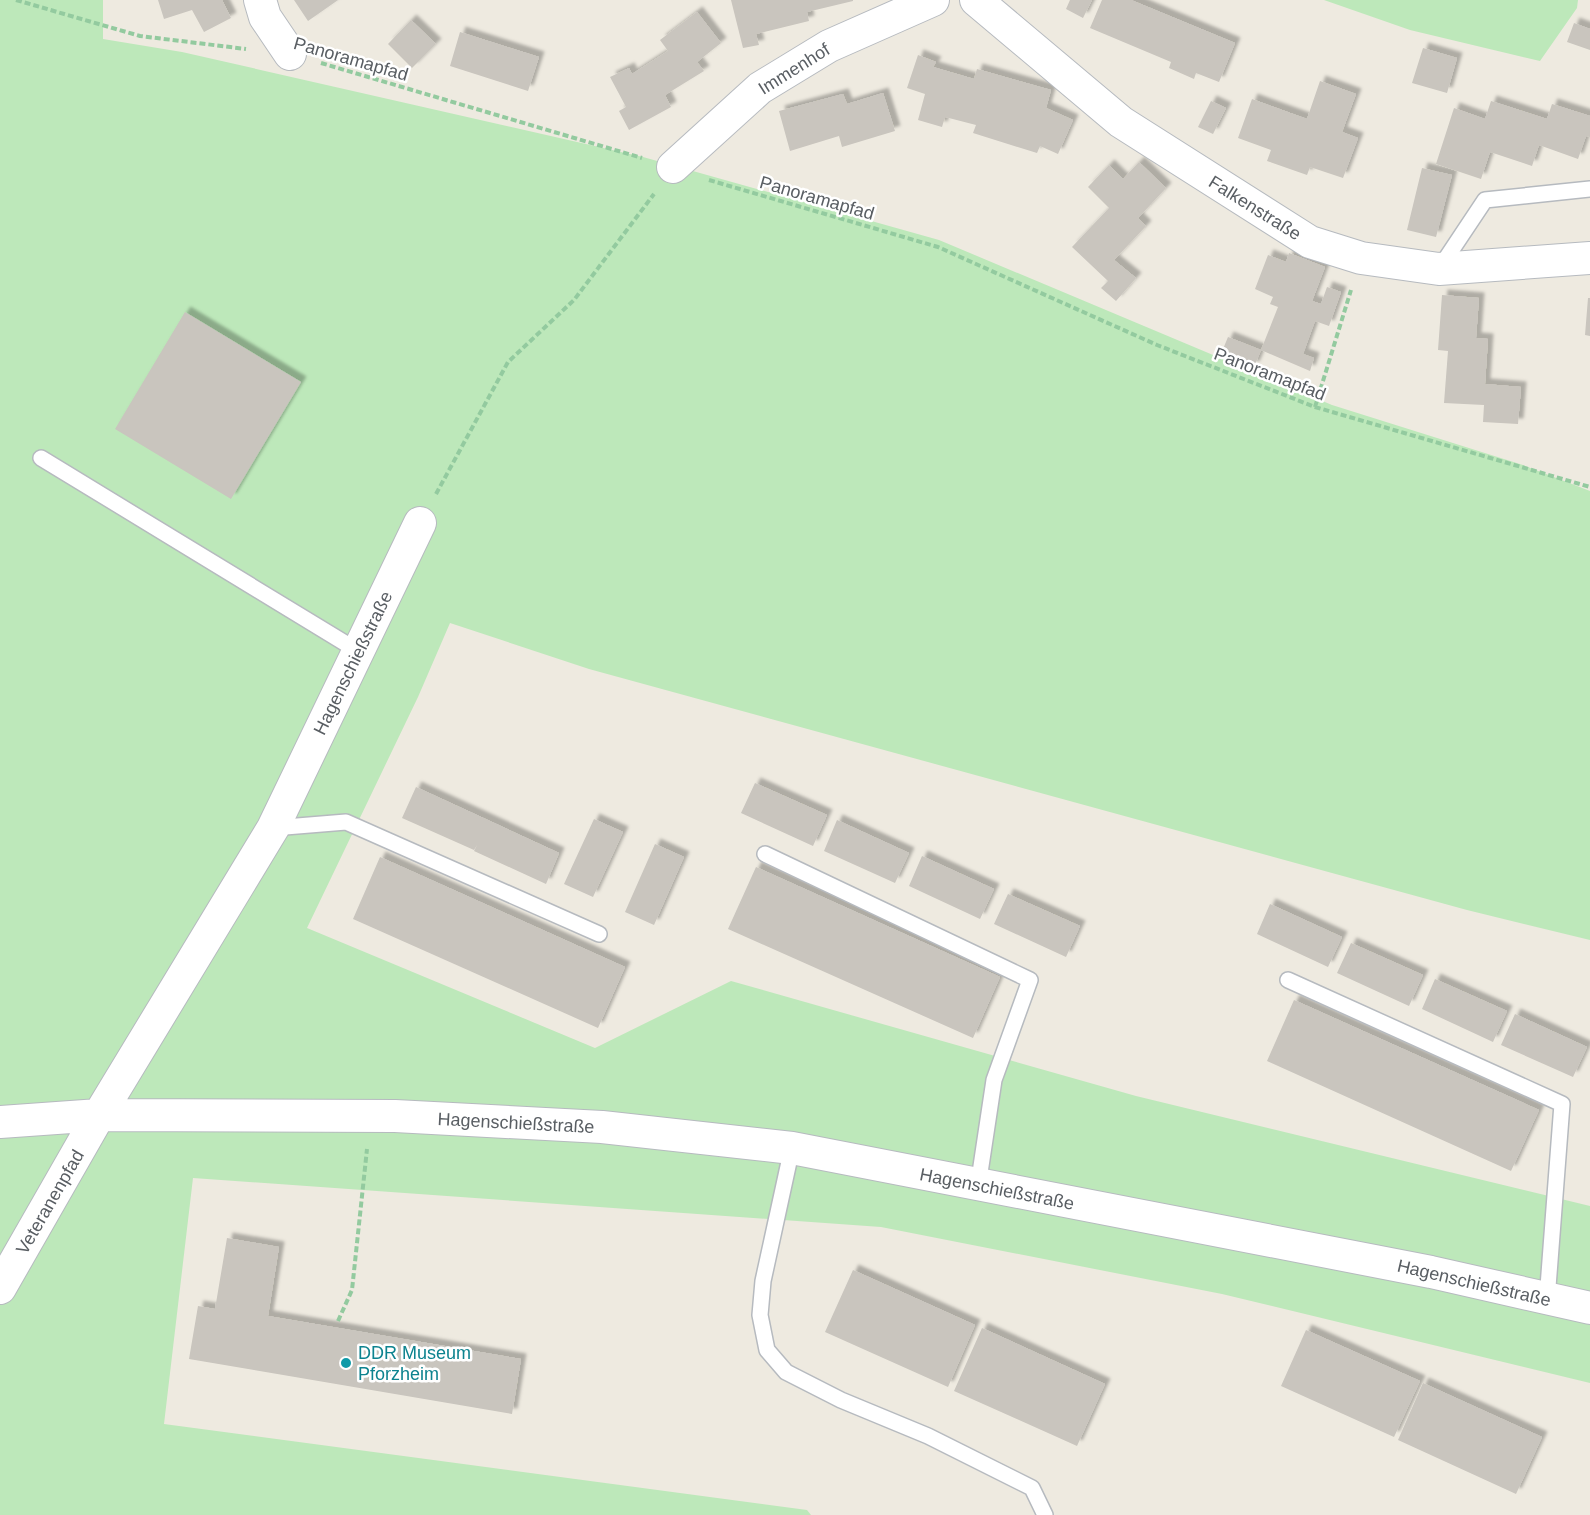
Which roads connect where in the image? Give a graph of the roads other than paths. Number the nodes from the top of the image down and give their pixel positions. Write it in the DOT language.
graph roads {
  1 [pos="260,0"];
  2 [pos="933,0"];
  3 [pos="976,0"];
  4 [pos="290,54"];
  5 [pos="673,167"];
  6 [pos="1590,189"];
  7 [pos="1590,258"];
  8 [pos="1439,269"];
  9 [pos="41,458"];
  10 [pos="420,523"];
  11 [pos="358,651"];
  12 [pos="273,828"];
  13 [pos="765,854"];
  14 [pos="599,934"];
  15 [pos="1288,980"];
  16 [pos="99,1115"];
  17 [pos="0,1122"];
  18 [pos="792,1148"];
  19 [pos="978,1186"];
  20 [pos="0,1288"];
  21 [pos="1547,1300"];
  22 [pos="1590,1308"];
  23 [pos="1045,1515"];
  1 -- 4 [label="street"];
  2 -- 5 [label="street, Immenhof"];
  3 -- 8 [label="street, Falkenstraße"];
  6 -- 8 [label="lane"];
  7 -- 8 [label="street, Falkenstraße"];
  9 -- 11 [label="lane"];
  10 -- 11 [label="street, Hagenschießstraße"];
  11 -- 12 [label="street, Hagenschießstraße"];
  12 -- 14 [label="lane"];
  12 -- 16 [label="street, Hagenschießstraße"];
  13 -- 19 [label="lane"];
  15 -- 21 [label="lane"];
  16 -- 17 [label="street"];
  16 -- 18 [label="street, Hagenschießstraße"];
  16 -- 20 [label="street, Veteranenpfad"];
  18 -- 19 [label="street, Hagenschießstraße"];
  18 -- 23 [label="lane"];
  19 -- 21 [label="street, Hagenschießstraße"];
  21 -- 22 [label="street, Hagenschießstraße"];
}
